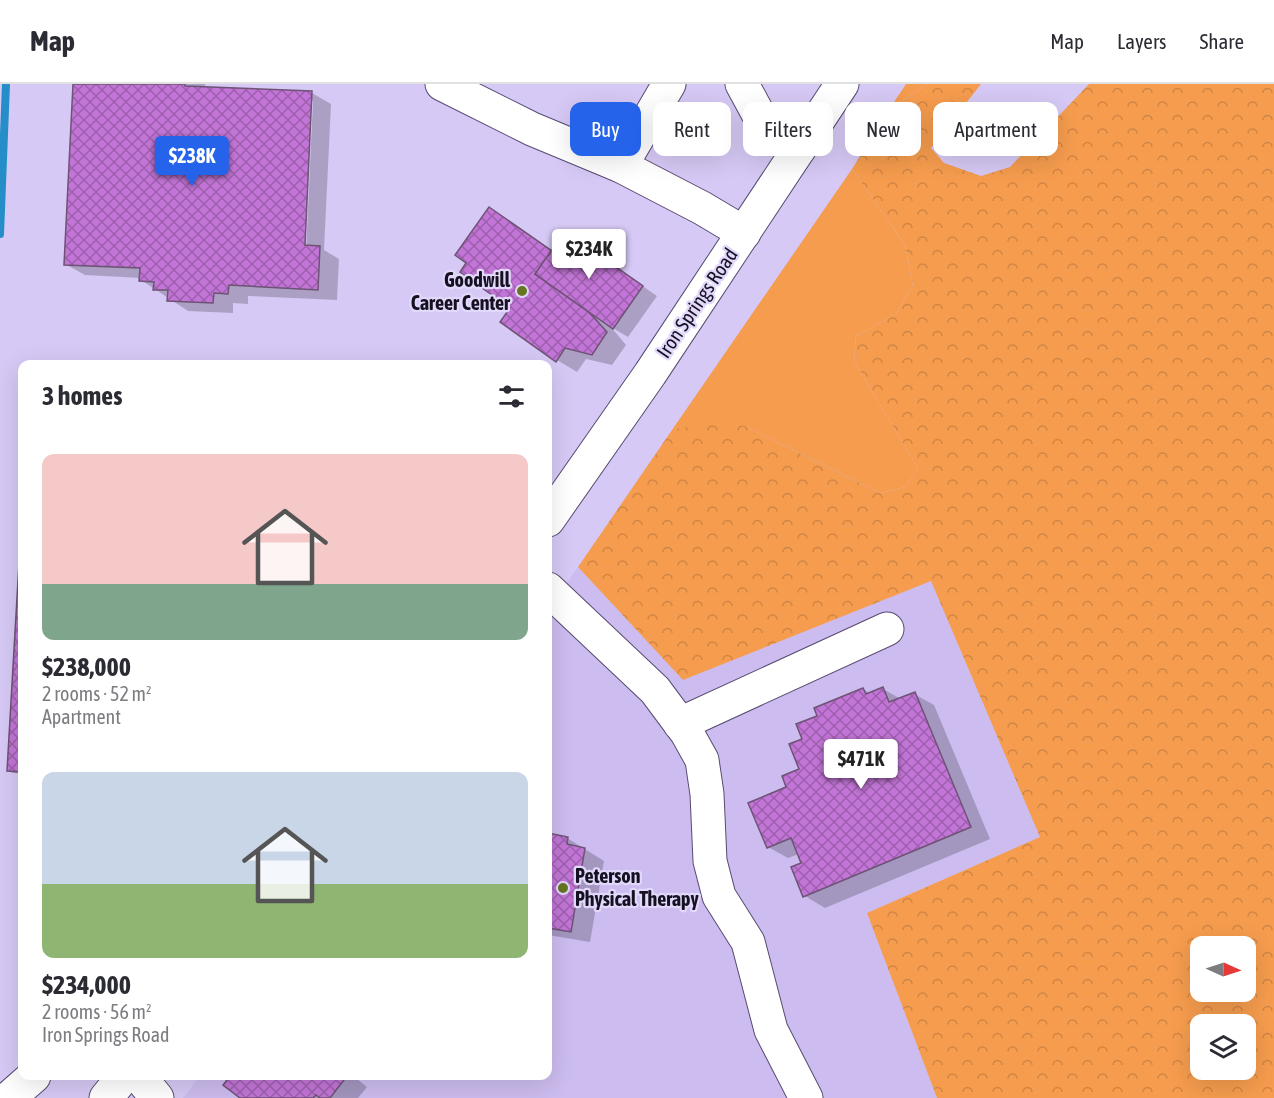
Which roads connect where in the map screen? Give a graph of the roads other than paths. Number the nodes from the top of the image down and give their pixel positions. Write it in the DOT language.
graph roads {
  1 [pos="442,84"];
  2 [pos="669,84"];
  3 [pos="742,84"];
  4 [pos="842,84"];
  5 [pos="752,102"];
  6 [pos="830,102"];
  7 [pos="794,156"];
  8 [pos="621,166"];
  9 [pos="744,233"];
  10 [pos="552,514"];
  11 [pos="552,593"];
  12 [pos="887,629"];
  13 [pos="680,724"];
  14 [pos="29,1080"];
  15 [pos="121,1080"];
  16 [pos="142,1080"];
  17 [pos="9,1098"];
  18 [pos="106,1098"];
  19 [pos="157,1098"];
  20 [pos="806,1098"];
  1 -- 8 [label="main road"];
  2 -- 8 [label="main road"];
  3 -- 5 [label="main road"];
  4 -- 6 [label="main road, Iron Springs Road"];
  7 -- 9 [label="main road, Iron Springs Road"];
  8 -- 9 [label="main road"];
  9 -- 10 [label="main road, Iron Springs Road"];
  11 -- 13 [label="main road"];
  12 -- 13 [label="main road"];
  13 -- 20 [label="main road"];
  14 -- 17 [label="main road"];
  15 -- 18 [label="main road"];
  16 -- 19 [label="main road"];
}
